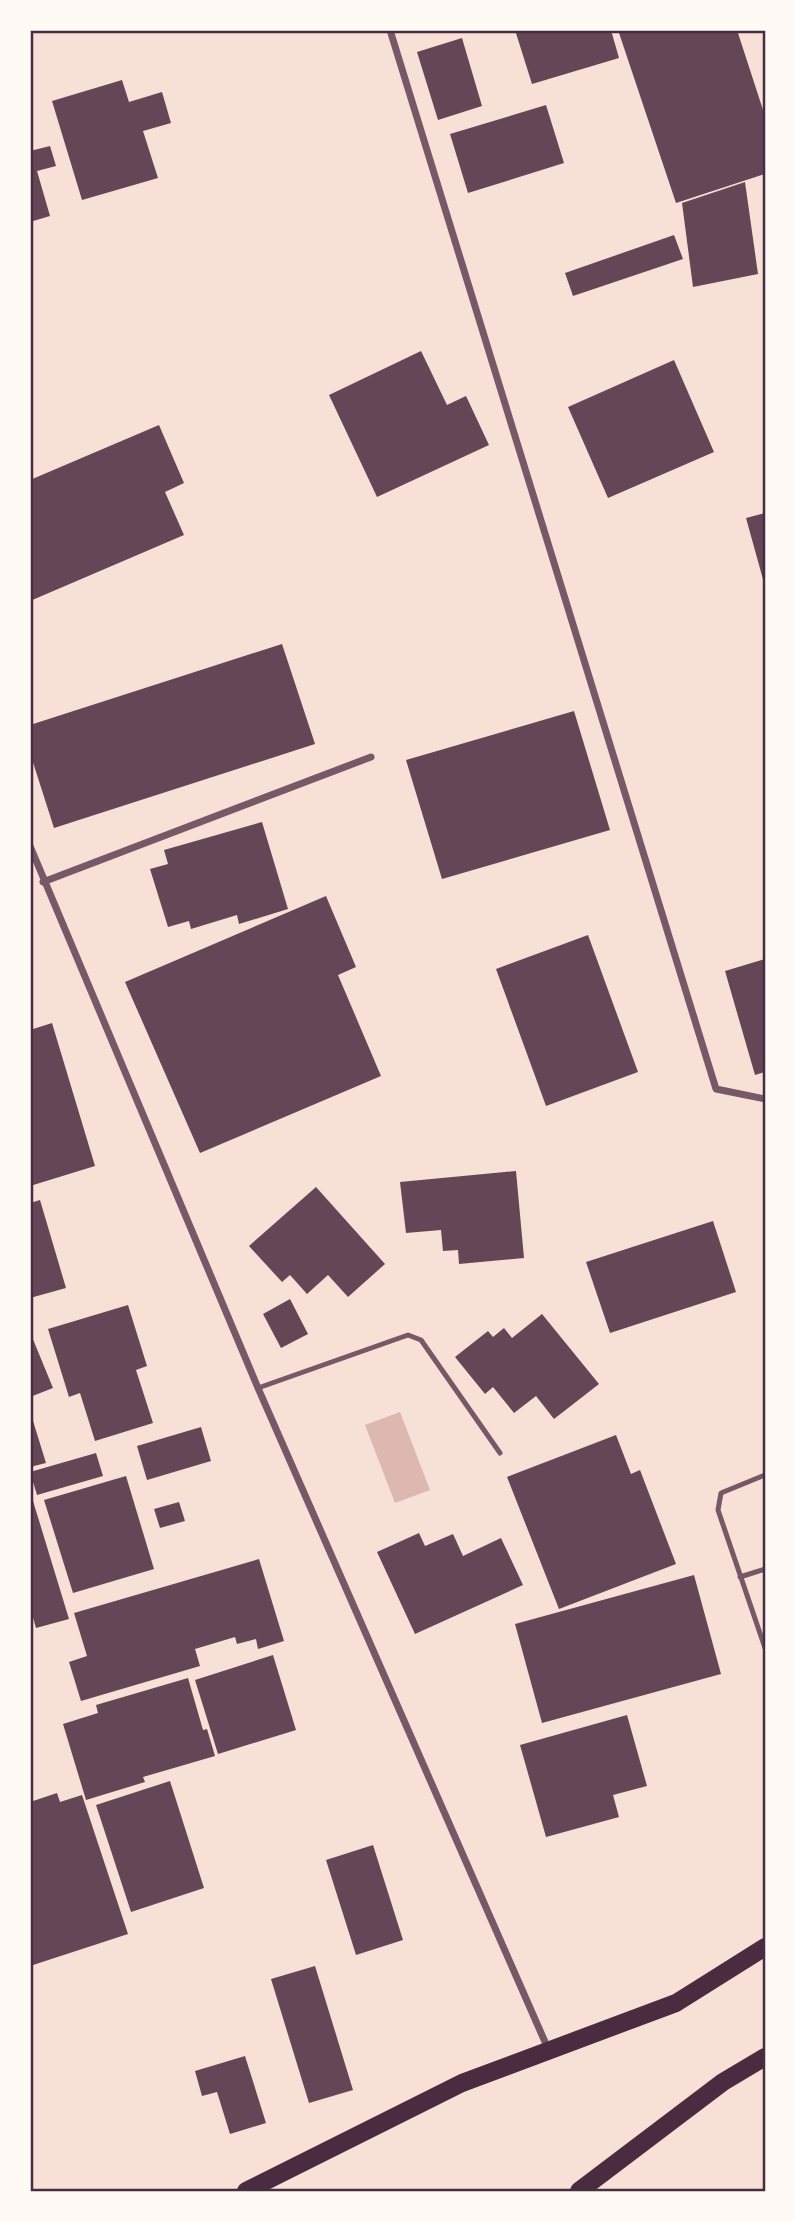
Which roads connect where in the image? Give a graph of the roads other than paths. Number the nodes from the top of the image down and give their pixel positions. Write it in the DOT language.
graph roads {
  1 [pos="390,30"];
  2 [pos="371,757"];
  3 [pos="30,846"];
  4 [pos="43,882"];
  5 [pos="765,1099"];
  6 [pos="258,1388"];
  7 [pos="500,1453"];
  8 [pos="765,1475"];
  9 [pos="765,1569"];
  10 [pos="740,1577"];
  11 [pos="765,1648"];
  12 [pos="765,1947"];
  13 [pos="550,2051"];
  14 [pos="765,2057"];
  15 [pos="246,2191"];
  16 [pos="579,2191"];
  1 -- 5 [label="street"];
  2 -- 4 [label="street"];
  3 -- 4 [label="street"];
  4 -- 6 [label="street"];
  6 -- 7 [label="lane"];
  6 -- 13 [label="street"];
  8 -- 10 [label="lane"];
  9 -- 10 [label="lane"];
  10 -- 11 [label="lane"];
  12 -- 13 [label="main road"];
  13 -- 15 [label="main road"];
  14 -- 16 [label="main road"];
}
